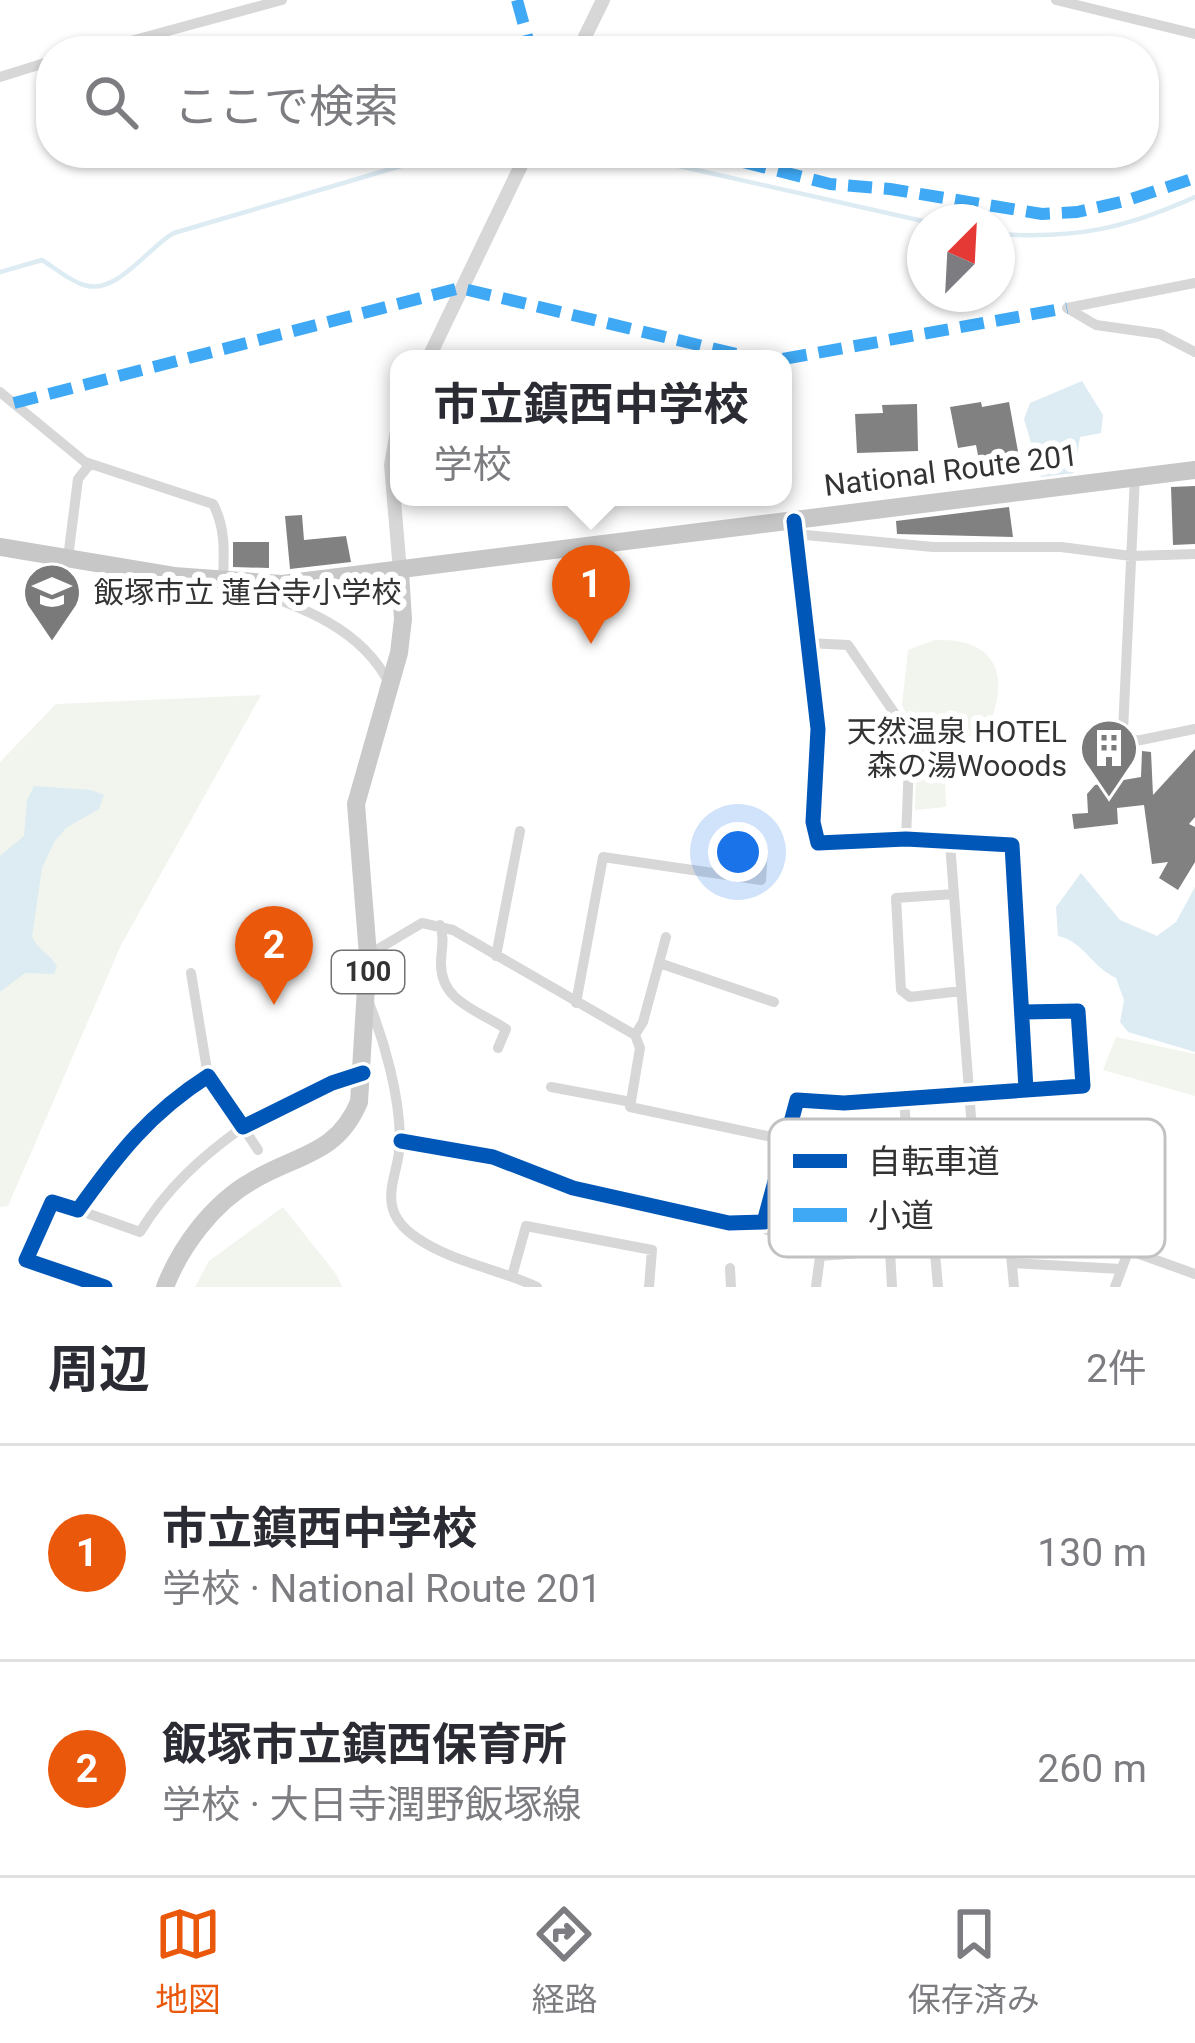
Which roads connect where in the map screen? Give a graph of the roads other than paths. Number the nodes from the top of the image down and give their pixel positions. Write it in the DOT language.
graph roads {
  1 [pos="282,0"];
  2 [pos="603,0"];
  3 [pos="1056,0"];
  4 [pos="1195,34"];
  5 [pos="149,36"];
  6 [pos="585,36"];
  7 [pos="36,66"];
  8 [pos="0,77"];
  9 [pos="520,168"];
  10 [pos="1195,283"];
  11 [pos="432,350"];
  12 [pos="1195,352"];
  13 [pos="0,392"];
  14 [pos="90,464"];
  15 [pos="1195,470"];
  16 [pos="1135,476"];
  17 [pos="394,506"];
  18 [pos="795,527"];
  19 [pos="0,547"];
  20 [pos="1195,554"];
  21 [pos="1131,556"];
  22 [pos="68,559"];
  23 [pos="400,571"];
  24 [pos="223,580"];
  25 [pos="808,643"];
  26 [pos="391,686"];
  27 [pos="1195,729"];
  28 [pos="520,831"];
  29 [pos="906,839"];
  30 [pos="950,843"];
  31 [pos="763,849"];
  32 [pos="954,893"];
  33 [pos="440,926"];
  34 [pos="666,938"];
  35 [pos="368,955"];
  36 [pos="496,956"];
  37 [pos="659,963"];
  38 [pos="191,973"];
  39 [pos="962,992"];
  40 [pos="368,1000"];
  41 [pos="774,1002"];
  42 [pos="576,1003"];
  43 [pos="1023,1012"];
  44 [pos="635,1035"];
  45 [pos="498,1048"];
  46 [pos="363,1073"];
  47 [pos="208,1076"];
  48 [pos="551,1087"];
  49 [pos="1026,1089"];
  50 [pos="969,1094"];
  51 [pos="904,1099"];
  52 [pos="631,1102"];
  53 [pos="792,1119"];
  54 [pos="905,1119"];
  55 [pos="971,1119"];
  56 [pos="243,1127"];
  57 [pos="769,1136"];
  58 [pos="401,1141"];
  59 [pos="258,1150"];
  60 [pos="769,1205"];
  61 [pos="78,1210"];
  62 [pos="764,1222"];
  63 [pos="769,1231"];
  64 [pos="820,1257"];
  65 [pos="890,1257"];
  66 [pos="935,1257"];
  67 [pos="1011,1257"];
  68 [pos="1125,1257"];
  69 [pos="1148,1257"];
  70 [pos="1012,1263"];
  71 [pos="730,1268"];
  72 [pos="1121,1269"];
  73 [pos="1195,1274"];
  74 [pos="512,1276"];
  75 [pos="538,1286"];
  76 [pos="105,1287"];
  77 [pos="165,1287"];
  78 [pos="649,1287"];
  79 [pos="730,1287"];
  80 [pos="816,1287"];
  81 [pos="892,1287"];
  82 [pos="938,1287"];
  83 [pos="1014,1287"];
  84 [pos="1115,1287"];
  1 -- 5 [label="street"];
  2 -- 6 [label="street"];
  3 -- 4 [label="street"];
  7 -- 8 [label="street"];
  9 -- 11 [label="street"];
  10 -- 12 [label="street"];
  13 -- 14 [label="street"];
  14 -- 22 [label="street"];
  14 -- 24 [label="street"];
  15 -- 16 [label="highway, National Route 201"];
  16 -- 18 [label="highway, National Route 201"];
  16 -- 21 [label="street"];
  17 -- 23 [label="street"];
  18 -- 21 [label="street"];
  18 -- 23 [label="highway, National Route 201"];
  18 -- 25 [label="street"];
  19 -- 22 [label="highway, National Route 201"];
  20 -- 21 [label="street"];
  21 -- 27 [label="street"];
  22 -- 24 [label="highway, National Route 201"];
  23 -- 24 [label="highway, National Route 201"];
  23 -- 26 [label="main road, 100"];
  24 -- 26 [label="street"];
  25 -- 29 [label="street"];
  25 -- 29 [label="street"];
  26 -- 35 [label="main road, 100"];
  28 -- 36 [label="street"];
  29 -- 30 [label="street"];
  30 -- 32 [label="street"];
  30 -- 43 [label="street"];
  31 -- 42 [label="street"];
  32 -- 39 [label="street"];
  32 -- 39 [label="street"];
  33 -- 35 [label="street"];
  33 -- 36 [label="street"];
  33 -- 45 [label="street"];
  34 -- 37 [label="street"];
  35 -- 40 [label="main road, 100"];
  36 -- 42 [label="street"];
  37 -- 41 [label="street"];
  37 -- 44 [label="street"];
  38 -- 47 [label="street"];
  39 -- 50 [label="street"];
  40 -- 46 [label="main road, 100"];
  40 -- 58 [label="street"];
  42 -- 44 [label="street"];
  43 -- 49 [label="street"];
  43 -- 49 [label="street"];
  44 -- 52 [label="street"];
  46 -- 56 [label="street"];
  46 -- 77 [label="main road, 100"];
  47 -- 56 [label="street"];
  47 -- 61 [label="street"];
  48 -- 52 [label="street"];
  49 -- 50 [label="street"];
  50 -- 51 [label="street"];
  50 -- 55 [label="street"];
  51 -- 53 [label="street"];
  51 -- 54 [label="street"];
  52 -- 57 [label="street"];
  56 -- 59 [label="street"];
  56 -- 61 [label="street"];
  58 -- 62 [label="street"];
  58 -- 74 [label="street"];
  60 -- 62 [label="street"];
  61 -- 76 [label="street"];
  62 -- 63 [label="street"];
  64 -- 80 [label="street"];
  65 -- 81 [label="street"];
  66 -- 82 [label="street"];
  67 -- 70 [label="street"];
  68 -- 72 [label="street"];
  69 -- 73 [label="street"];
  70 -- 72 [label="street"];
  70 -- 83 [label="street"];
  71 -- 79 [label="street"];
  72 -- 84 [label="street"];
  74 -- 75 [label="street"];
  74 -- 78 [label="street"];
}
